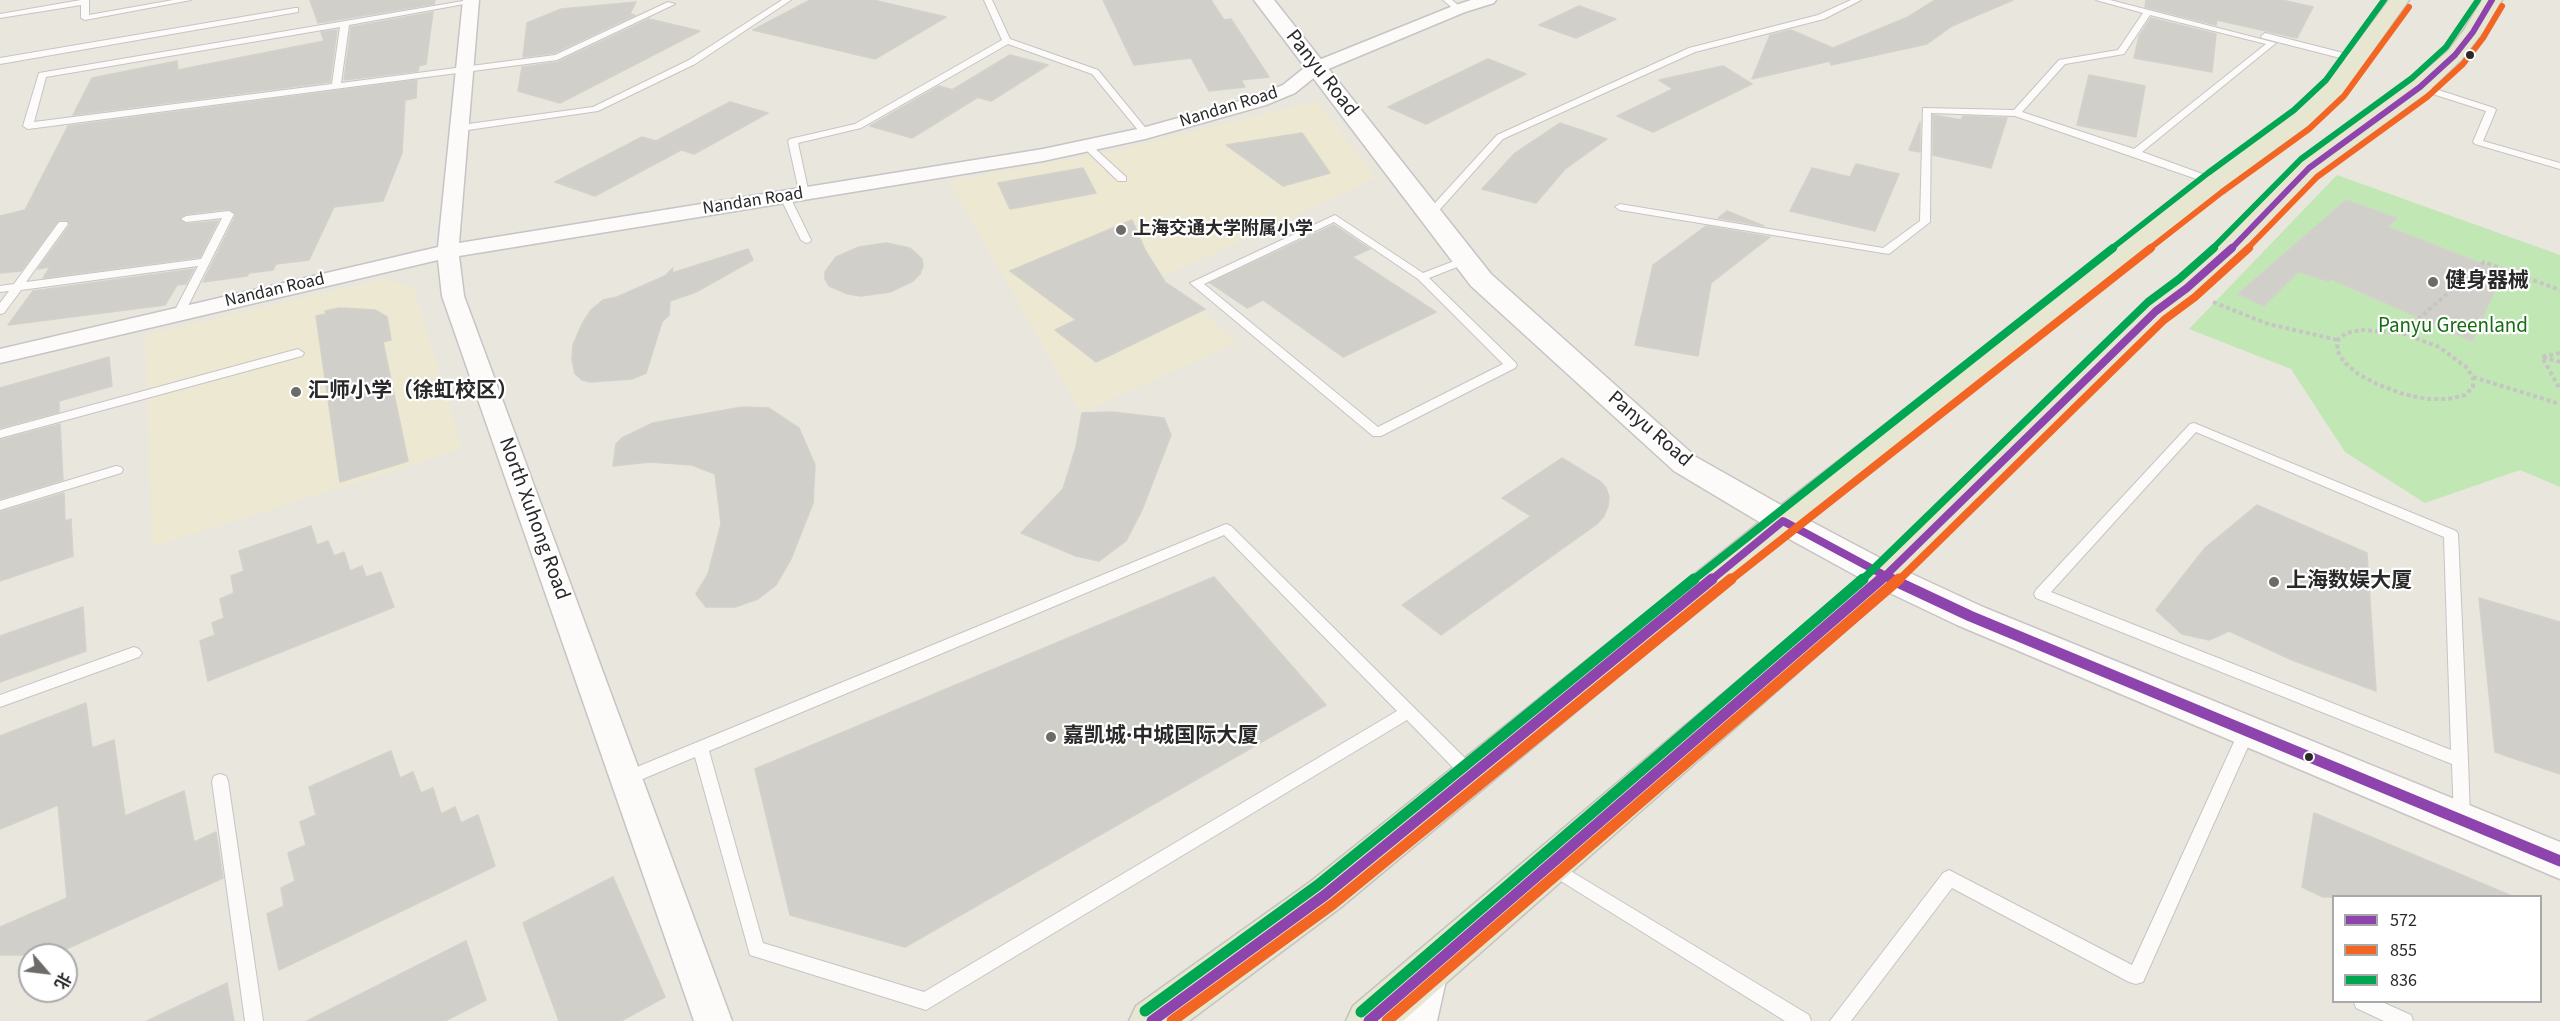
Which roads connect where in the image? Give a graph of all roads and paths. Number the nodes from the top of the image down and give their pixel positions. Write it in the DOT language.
graph roads {
  1 [pos="187,0"];
  2 [pos="434,0"];
  3 [pos="788,0"];
  4 [pos="988,0"];
  5 [pos="1264,0"];
  6 [pos="1488,0"];
  7 [pos="1857,0"];
  8 [pos="2100,0"];
  9 [pos="2122,0"];
  10 [pos="2399,0"];
  11 [pos="2492,0"];
  12 [pos="85,1"];
  13 [pos="471,1"];
  14 [pos="671,4"];
  15 [pos="1453,4"];
  16 [pos="2148,12"];
  17 [pos="296,13"];
  18 [pos="0,16"];
  19 [pos="345,23"];
  20 [pos="1007,41"];
  21 [pos="2356,59"];
  22 [pos="0,61"];
  23 [pos="467,68"];
  24 [pos="1315,68"];
  25 [pos="336,86"];
  26 [pos="2420,87"];
  27 [pos="2016,113"];
  28 [pos="461,128"];
  29 [pos="1145,133"];
  30 [pos="1087,146"];
  31 [pos="2136,153"];
  32 [pos="2560,166"];
  33 [pos="1122,179"];
  34 [pos="2215,182"];
  35 [pos="794,196"];
  36 [pos="1620,207"];
  37 [pos="1430,214"];
  38 [pos="186,219"];
  39 [pos="63,224"];
  40 [pos="806,240"];
  41 [pos="448,251"];
  42 [pos="1466,260"];
  43 [pos="203,262"];
  44 [pos="1422,277"];
  45 [pos="19,287"];
  46 [pos="2187,288"];
  47 [pos="0,289"];
  48 [pos="2560,290"];
  49 [pos="0,311"];
  50 [pos="180,312"];
  51 [pos="2402,333"];
  52 [pos="2338,340"];
  53 [pos="298,353"];
  54 [pos="2560,353"];
  55 [pos="0,356"];
  56 [pos="2542,357"];
  57 [pos="2560,362"];
  58 [pos="2473,377"];
  59 [pos="2560,389"];
  60 [pos="2560,404"];
  61 [pos="0,434"];
  62 [pos="116,470"];
  63 [pos="0,506"];
  64 [pos="1783,521"];
  65 [pos="1885,576"];
  66 [pos="134,653"];
  67 [pos="0,701"];
  68 [pos="1408,712"];
  69 [pos="2247,731"];
  70 [pos="700,748"];
  71 [pos="2460,760"];
  72 [pos="1472,776"];
  73 [pos="626,779"];
  74 [pos="220,781"];
  75 [pos="2463,821"];
  76 [pos="2560,861"];
  77 [pos="1549,865"];
  78 [pos="1431,966"];
  79 [pos="2365,1003"];
  80 [pos="254,1021"];
  81 [pos="713,1021"];
  82 [pos="1152,1021"];
  83 [pos="1369,1021"];
  84 [pos="1418,1021"];
  85 [pos="1802,1021"];
  86 [pos="1839,1021"];
  87 [pos="2404,1021"];
  1 -- 12 [label="lane"];
  2 -- 17 [label="lane"];
  3 -- 28 [label="lane"];
  4 -- 20 [label="lane"];
  5 -- 24 [label="street, Panyu Road"];
  6 -- 15 [label="street, Nandan Road"];
  7 -- 37 [label="lane"];
  8 -- 16 [label="lane"];
  9 -- 21 [label="lane"];
  10 -- 21 [label="main road"];
  11 -- 26 [label="main road"];
  12 -- 18 [label="lane"];
  13 -- 19 [label="lane"];
  13 -- 23 [label="street, North Xuhong Road"];
  14 -- 23 [label="lane"];
  15 -- 24 [label="street, Nandan Road"];
  16 -- 27 [label="lane"];
  16 -- 31 [label="lane"];
  17 -- 22 [label="lane"];
  19 -- 25 [label="lane"];
  19 -- 25 [label="lane"];
  20 -- 29 [label="lane"];
  20 -- 35 [label="lane"];
  21 -- 34 [label="main road"];
  23 -- 25 [label="lane"];
  23 -- 28 [label="street, North Xuhong Road"];
  24 -- 29 [label="street, Nandan Road"];
  24 -- 37 [label="street, Panyu Road"];
  26 -- 32 [label="lane"];
  26 -- 46 [label="main road"];
  27 -- 31 [label="lane"];
  27 -- 36 [label="lane"];
  28 -- 41 [label="street, North Xuhong Road"];
  29 -- 30 [label="street, Nandan Road"];
  30 -- 33 [label="lane"];
  30 -- 35 [label="street, Nandan Road"];
  31 -- 34 [label="lane"];
  34 -- 64 [label="main road"];
  35 -- 40 [label="lane"];
  35 -- 41 [label="street, Nandan Road"];
  37 -- 42 [label="street, Panyu Road"];
  38 -- 43 [label="lane"];
  39 -- 45 [label="lane"];
  41 -- 50 [label="street, Nandan Road"];
  41 -- 73 [label="street, North Xuhong Road"];
  42 -- 44 [label="lane"];
  42 -- 64 [label="street, Panyu Road"];
  43 -- 45 [label="lane"];
  43 -- 50 [label="lane"];
  44 -- 44 [label="lane"];
  45 -- 47 [label="lane"];
  45 -- 49 [label="lane"];
  46 -- 52 [label="path"];
  46 -- 65 [label="main road"];
  48 -- 51 [label="path"];
  50 -- 55 [label="street, Nandan Road"];
  51 -- 52 [label="path"];
  51 -- 58 [label="path"];
  52 -- 58 [label="path"];
  53 -- 61 [label="lane"];
  54 -- 56 [label="path"];
  56 -- 57 [label="path"];
  56 -- 59 [label="path"];
  58 -- 60 [label="path"];
  62 -- 63 [label="lane"];
  64 -- 65 [label="street, Panyu Road"];
  64 -- 72 [label="main road"];
  65 -- 69 [label="street, Panyu Road"];
  65 -- 77 [label="main road"];
  66 -- 67 [label="lane"];
  68 -- 70 [label="lane"];
  68 -- 70 [label="lane"];
  68 -- 72 [label="lane"];
  69 -- 75 [label="street, Panyu Road"];
  69 -- 86 [label="lane"];
  70 -- 73 [label="lane"];
  71 -- 71 [label="lane"];
  71 -- 75 [label="lane"];
  72 -- 82 [label="main road"];
  73 -- 81 [label="street, North Xuhong Road"];
  74 -- 80 [label="lane"];
  75 -- 76 [label="street, Panyu Road"];
  77 -- 78 [label="main road"];
  77 -- 85 [label="lane"];
  78 -- 83 [label="main road"];
  78 -- 84 [label="street"];
  79 -- 87 [label="lane"];
}
